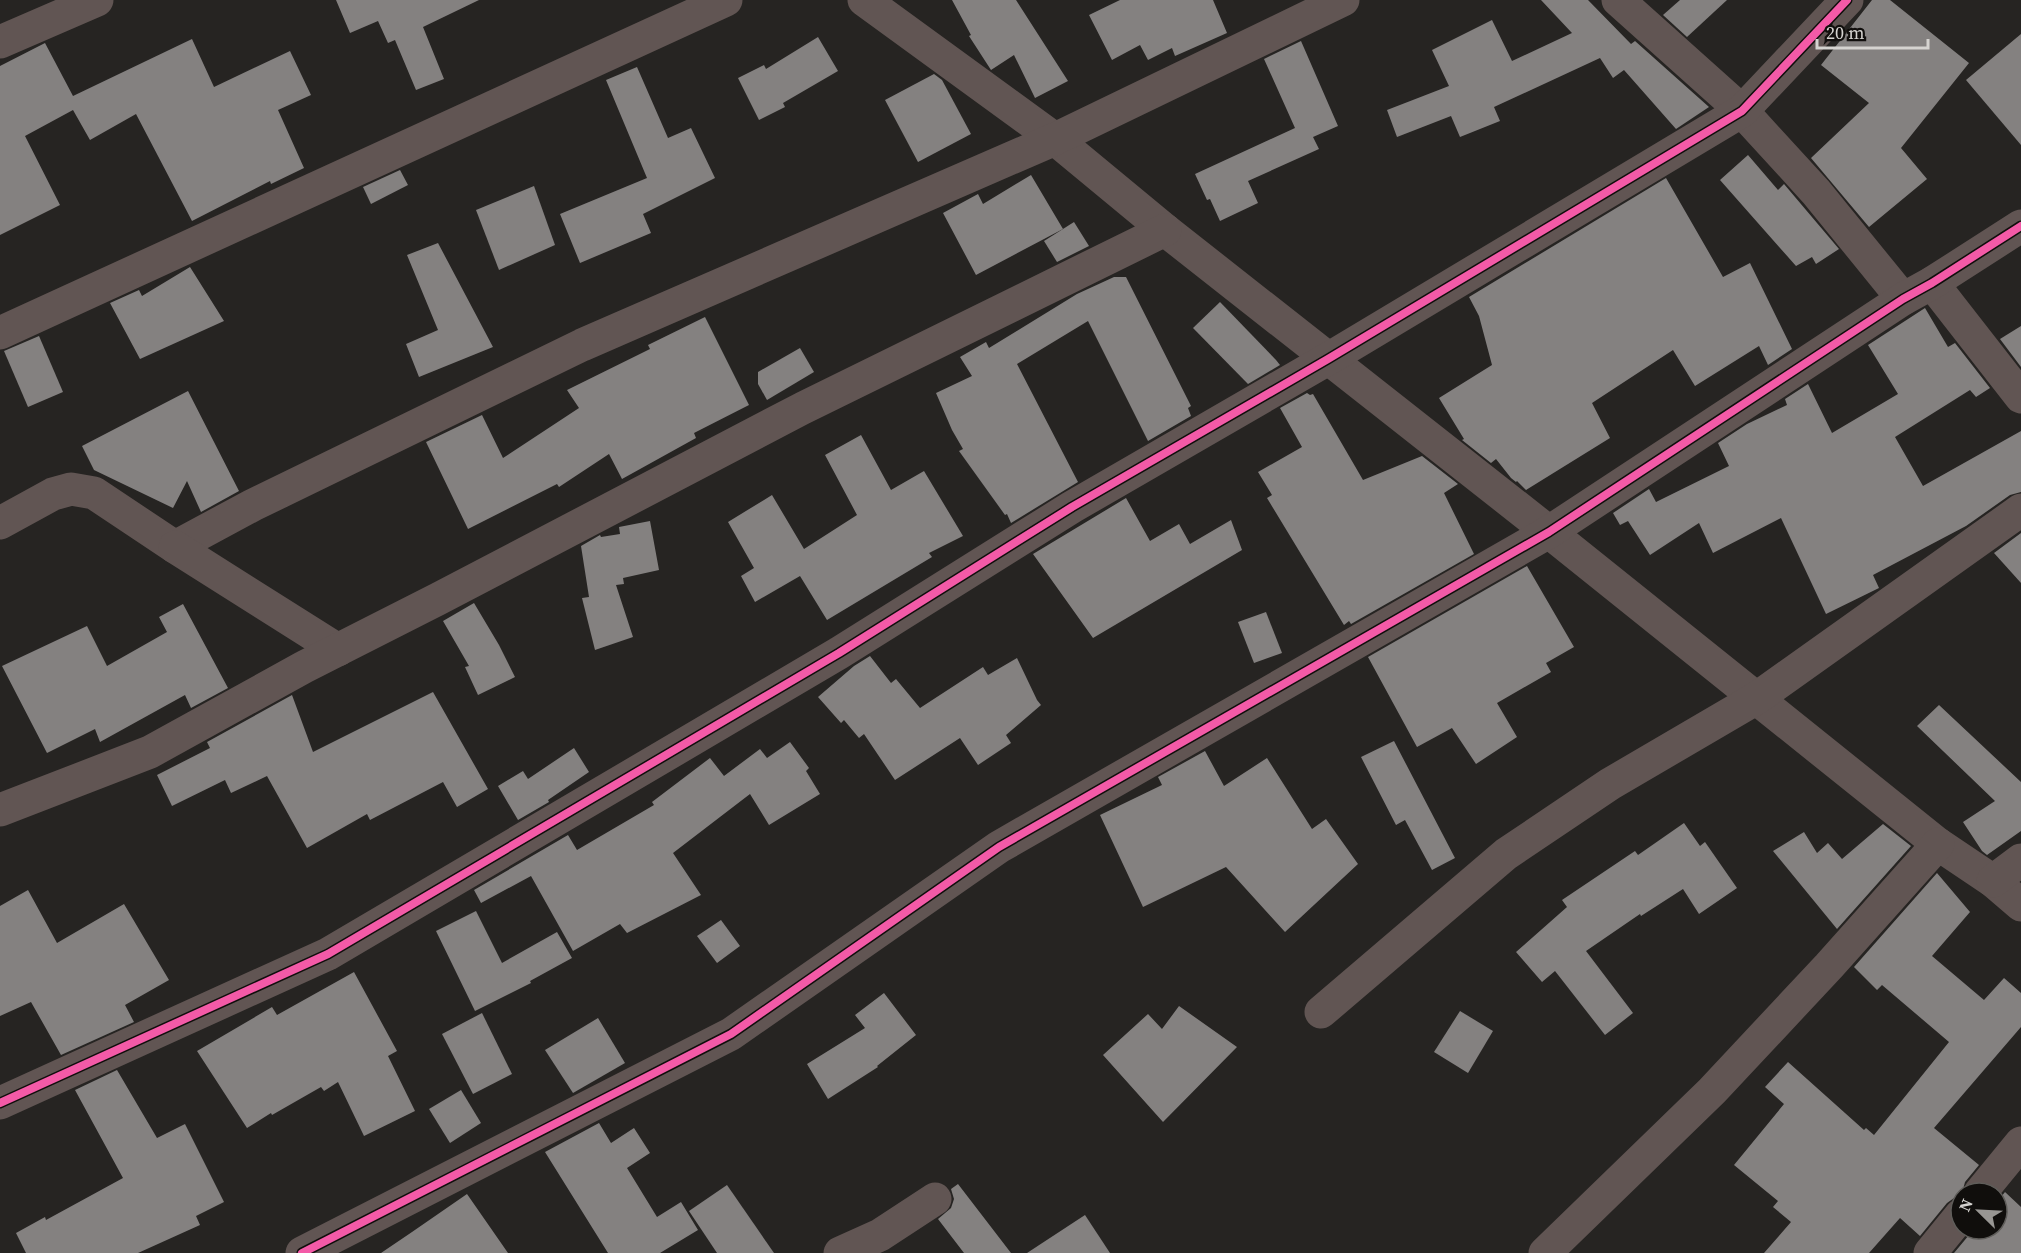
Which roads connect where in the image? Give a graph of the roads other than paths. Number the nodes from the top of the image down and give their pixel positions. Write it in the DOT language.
graph roads {
  1 [pos="97,0"];
  2 [pos="726,0"];
  3 [pos="864,0"];
  4 [pos="1343,0"];
  5 [pos="1618,0"];
  6 [pos="1846,0"];
  7 [pos="0,42"];
  8 [pos="1742,111"];
  9 [pos="1055,139"];
  10 [pos="2021,226"];
  11 [pos="1165,230"];
  12 [pos="1932,283"];
  13 [pos="1903,299"];
  14 [pos="0,333"];
  15 [pos="1328,359"];
  16 [pos="2021,397"];
  17 [pos="2021,510"];
  18 [pos="0,523"];
  19 [pos="1549,532"];
  20 [pos="175,547"];
  21 [pos="338,650"];
  22 [pos="1757,698"];
  23 [pos="0,810"];
  24 [pos="1938,844"];
  25 [pos="2021,860"];
  26 [pos="1993,881"];
  27 [pos="2021,905"];
  28 [pos="1321,1012"];
  29 [pos="0,1103"];
  30 [pos="2021,1143"];
  31 [pos="1990,1181"];
  32 [pos="935,1199"];
  33 [pos="1949,1230"];
  34 [pos="302,1253"];
  35 [pos="840,1253"];
  36 [pos="1545,1253"];
  37 [pos="1930,1253"];
  1 -- 7 [label="street"];
  2 -- 14 [label="street"];
  3 -- 9 [label="street"];
  4 -- 9 [label="street"];
  5 -- 8 [label="street"];
  6 -- 8 [label="street"];
  8 -- 13 [label="street"];
  8 -- 15 [label="street"];
  9 -- 11 [label="street"];
  9 -- 20 [label="street"];
  10 -- 12 [label="street"];
  11 -- 15 [label="street"];
  11 -- 21 [label="street"];
  12 -- 13 [label="street"];
  12 -- 16 [label="street"];
  13 -- 19 [label="street"];
  15 -- 19 [label="street"];
  15 -- 29 [label="street"];
  17 -- 22 [label="street"];
  18 -- 20 [label="street"];
  19 -- 22 [label="street"];
  19 -- 34 [label="street"];
  20 -- 21 [label="street"];
  21 -- 23 [label="street"];
  22 -- 24 [label="street"];
  22 -- 28 [label="street"];
  24 -- 26 [label="street"];
  24 -- 36 [label="street"];
  25 -- 26 [label="street"];
  26 -- 27 [label="street"];
  30 -- 31 [label="street"];
  32 -- 35 [label="street"];
  33 -- 37 [label="street"];
}
